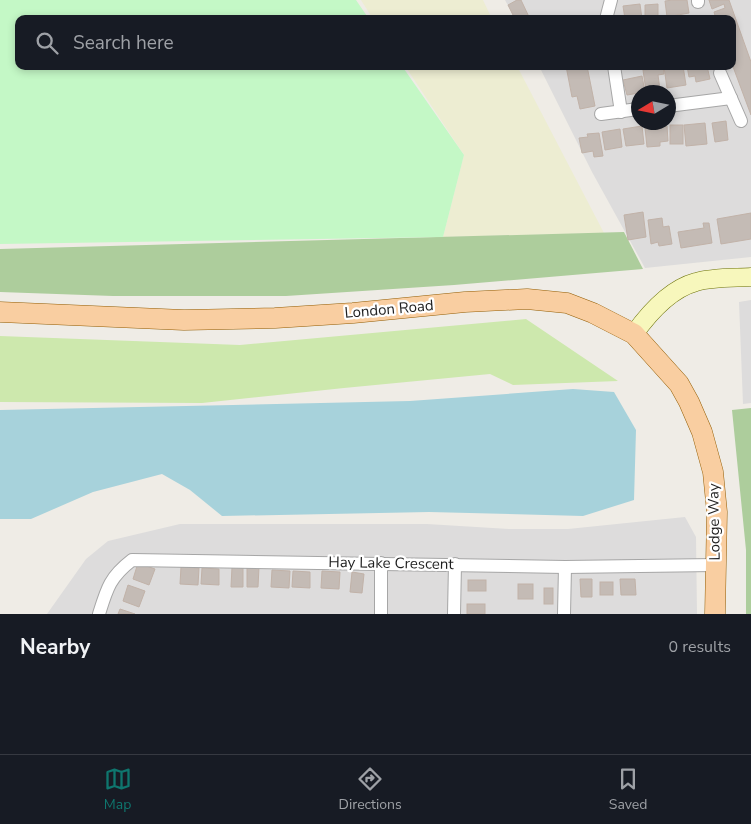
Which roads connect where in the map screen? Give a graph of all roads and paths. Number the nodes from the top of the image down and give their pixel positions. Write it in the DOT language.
graph roads {
  1 [pos="611,0"];
  2 [pos="607,15"];
  3 [pos="615,70"];
  4 [pos="720,73"];
  5 [pos="731,98"];
  6 [pos="676,105"];
  7 [pos="631,111"];
  8 [pos="621,112"];
  9 [pos="601,114"];
  10 [pos="741,121"];
  11 [pos="751,277"];
  12 [pos="0,312"];
  13 [pos="634,334"];
  14 [pos="381,563"];
  15 [pos="455,564"];
  16 [pos="715,565"];
  17 [pos="565,567"];
  18 [pos="98,614"];
  19 [pos="381,614"];
  20 [pos="454,614"];
  21 [pos="564,614"];
  22 [pos="715,614"];
  1 -- 2 [label="street"];
  3 -- 8 [label="street"];
  4 -- 5 [label="street"];
  5 -- 6 [label="street"];
  5 -- 10 [label="street"];
  7 -- 8 [label="street"];
  8 -- 9 [label="street"];
  11 -- 13 [label="main road"];
  12 -- 13 [label="main road, London Road"];
  13 -- 16 [label="main road, Lodge Way"];
  14 -- 15 [label="street, Hay Lake Crescent"];
  14 -- 18 [label="street, Hay Lake Crescent"];
  14 -- 19 [label="street"];
  15 -- 17 [label="street, Hay Lake Crescent"];
  15 -- 20 [label="street"];
  16 -- 17 [label="street, Hay Lake Crescent"];
  16 -- 22 [label="main road, Lodge Way"];
  17 -- 21 [label="street"];
}
